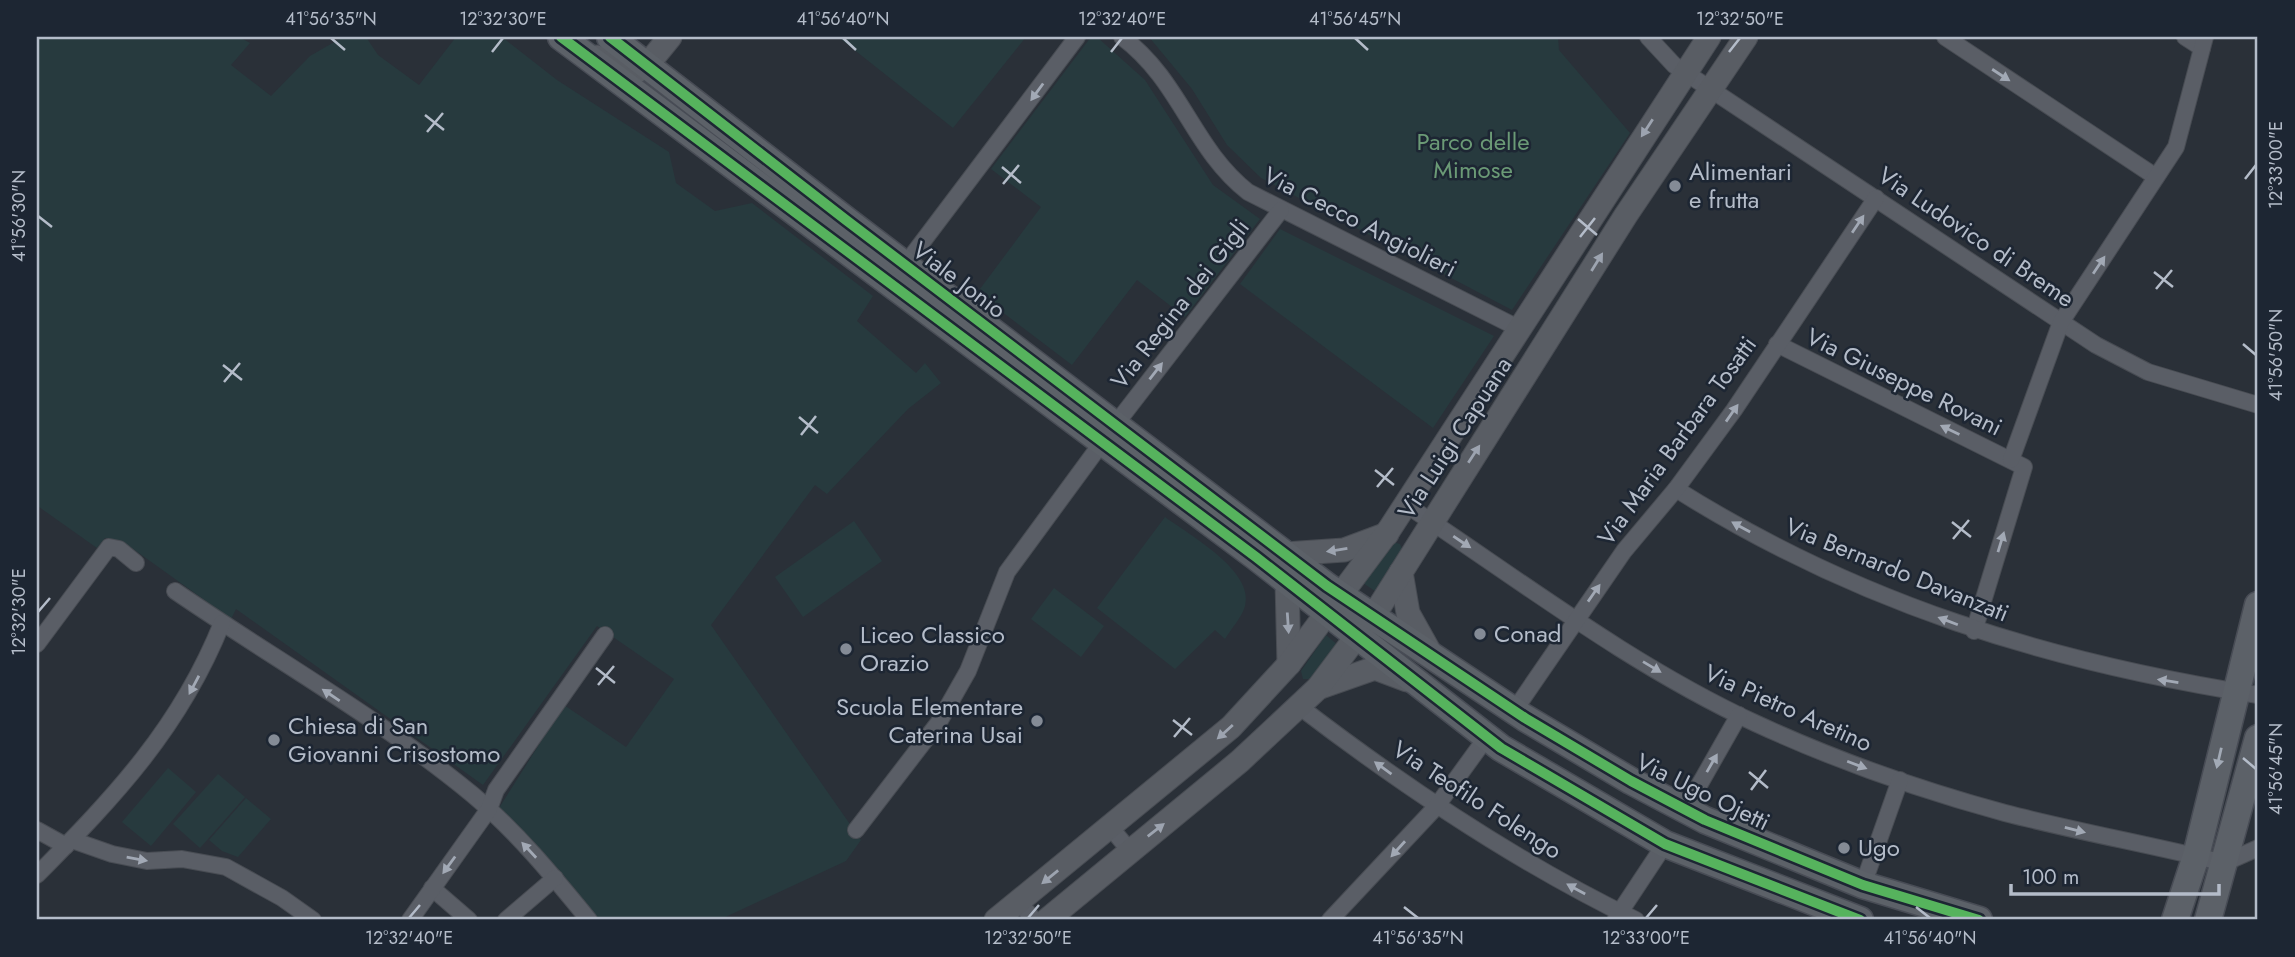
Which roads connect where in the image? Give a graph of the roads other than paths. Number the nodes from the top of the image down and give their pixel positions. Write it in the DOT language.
graph roads {
  1 [pos="610,37"];
  2 [pos="670,37"];
  3 [pos="1077,37"];
  4 [pos="1122,37"];
  5 [pos="1648,37"];
  6 [pos="1709,37"];
  7 [pos="1746,37"];
  8 [pos="1945,37"];
  9 [pos="2185,37"];
  10 [pos="566,41"];
  11 [pos="2204,42"];
  12 [pos="648,65"];
  13 [pos="1685,71"];
  14 [pos="1711,89"];
  15 [pos="709,112"];
  16 [pos="666,116"];
  17 [pos="2157,177"];
  18 [pos="1876,198"];
  19 [pos="1281,210"];
  20 [pos="905,265"];
  21 [pos="2061,322"];
  22 [pos="1518,328"];
  23 [pos="1777,344"];
  24 [pos="2258,405"];
  25 [pos="1108,434"];
  26 [pos="2018,464"];
  27 [pos="1676,489"];
  28 [pos="1405,504"];
  29 [pos="1432,522"];
  30 [pos="1387,534"];
  31 [pos="1285,554"];
  32 [pos="136,563"];
  33 [pos="1406,563"];
  34 [pos="1287,582"];
  35 [pos="175,591"];
  36 [pos="2258,605"];
  37 [pos="1334,606"];
  38 [pos="1373,617"];
  39 [pos="1575,619"];
  40 [pos="222,623"];
  41 [pos="1974,631"];
  42 [pos="605,635"];
  43 [pos="1357,638"];
  44 [pos="1407,639"];
  45 [pos="37,644"];
  46 [pos="1432,656"];
  47 [pos="1388,663"];
  48 [pos="1289,664"];
  49 [pos="1412,682"];
  50 [pos="1273,683"];
  51 [pos="1318,688"];
  52 [pos="2247,693"];
  53 [pos="1300,707"];
  54 [pos="1514,711"];
  55 [pos="1739,715"];
  56 [pos="1486,738"];
  57 [pos="2258,740"];
  58 [pos="1900,780"];
  59 [pos="1436,807"];
  60 [pos="489,809"];
  61 [pos="1685,810"];
  62 [pos="1111,828"];
  63 [pos="37,830"];
  64 [pos="856,830"];
  65 [pos="69,843"];
  66 [pos="1665,844"];
  67 [pos="2258,848"];
  68 [pos="1130,851"];
  69 [pos="2196,856"];
  70 [pos="2226,860"];
  71 [pos="37,875"];
  72 [pos="555,878"];
  73 [pos="1863,885"];
  74 [pos="432,888"];
  75 [pos="1019,902"];
  76 [pos="1618,916"];
  77 [pos="1832,916"];
  78 [pos="2216,916"];
  79 [pos="313,920"];
  80 [pos="410,920"];
  81 [pos="469,920"];
  82 [pos="506,920"];
  83 [pos="589,920"];
  84 [pos="996,920"];
  85 [pos="1034,920"];
  86 [pos="1047,920"];
  87 [pos="1330,920"];
  88 [pos="1636,920"];
  89 [pos="1860,920"];
  90 [pos="1979,920"];
  91 [pos="2175,920"];
  1 -- 12 [label="main road, Viale Jonio"];
  2 -- 12 [label="street"];
  3 -- 20 [label="street, one-way"];
  4 -- 19 [label="street, Via Cecco Angiolieri"];
  5 -- 13 [label="street, Via Ludovico di Breme"];
  6 -- 13 [label="street, Via Luigi Capuana"];
  7 -- 14 [label="street, Via Luigi Capuana"];
  8 -- 17 [label="street, one-way"];
  9 -- 11 [label="street"];
  10 -- 12 [label="street"];
  10 -- 16 [label="main road, Viale Jonio"];
  11 -- 17 [label="street"];
  12 -- 15 [label="main road, Viale Jonio"];
  13 -- 14 [label="street, Via Ludovico di Breme"];
  13 -- 22 [label="street, Via Luigi Capuana, one-way"];
  14 -- 18 [label="street, Via Ludovico di Breme"];
  29 -- 14 [label="street, Via Luigi Capuana, one-way"];
  15 -- 16 [label="street"];
  15 -- 20 [label="main road, Viale Jonio"];
  16 -- 25 [label="main road, Viale Jonio"];
  21 -- 17 [label="street, one-way"];
  18 -- 21 [label="street, Via Ludovico di Breme"];
  23 -- 18 [label="street, Via Maria Barbara Tosatti, one-way"];
  19 -- 22 [label="street, Via Cecco Angiolieri"];
  25 -- 19 [label="street, Via Regina dei Gigli, one-way"];
  20 -- 25 [label="main road, Viale Jonio"];
  21 -- 24 [label="street, Via Ludovico di Breme"];
  21 -- 26 [label="street"];
  22 -- 28 [label="street, Via Luigi Capuana"];
  26 -- 23 [label="street, Via Giuseppe Rovani, one-way"];
  27 -- 23 [label="street, Via Maria Barbara Tosatti, one-way"];
  25 -- 31 [label="main road, Viale Jonio"];
  25 -- 34 [label="main road, Viale Jonio"];
  25 -- 64 [label="street, Via Regina dei Gigli"];
  41 -- 26 [label="street, one-way"];
  39 -- 27 [label="street, Via Maria Barbara Tosatti, one-way"];
  41 -- 27 [label="street, Via Bernardo Davanzati, one-way"];
  28 -- 29 [label="street, Via Pietro Aretino"];
  28 -- 30 [label="street, Via Luigi Capuana"];
  29 -- 33 [label="street, Via Luigi Capuana"];
  29 -- 39 [label="street, Via Pietro Aretino, one-way"];
  30 -- 31 [label="street, one-way"];
  30 -- 33 [label="street, Via Luigi Capuana"];
  30 -- 37 [label="street"];
  31 -- 37 [label="main road, Viale Jonio"];
  32 -- 45 [label="street"];
  33 -- 38 [label="street"];
  33 -- 46 [label="street"];
  34 -- 37 [label="main road, Viale Jonio"];
  34 -- 48 [label="street, one-way"];
  35 -- 40 [label="street"];
  36 -- 52 [label="main road"];
  37 -- 38 [label="main road, Via Ugo Ojetti"];
  37 -- 43 [label="main road"];
  37 -- 48 [label="street"];
  38 -- 43 [label="street"];
  38 -- 44 [label="main road, Via Ugo Ojetti"];
  39 -- 54 [label="street, Via Maria Barbara Tosatti"];
  39 -- 55 [label="street, Via Pietro Aretino, one-way"];
  60 -- 40 [label="street, one-way"];
  40 -- 65 [label="street, one-way"];
  52 -- 41 [label="street, Via Bernardo Davanzati, one-way"];
  42 -- 60 [label="street"];
  43 -- 47 [label="main road"];
  43 -- 51 [label="street"];
  44 -- 46 [label="main road, Via Ugo Ojetti"];
  44 -- 47 [label="street"];
  46 -- 54 [label="main road, Via Ugo Ojetti"];
  47 -- 49 [label="main road"];
  48 -- 50 [label="street"];
  49 -- 51 [label="street"];
  49 -- 56 [label="main road"];
  50 -- 53 [label="street"];
  50 -- 62 [label="street, one-way"];
  51 -- 53 [label="street"];
  52 -- 69 [label="main road, one-way"];
  59 -- 53 [label="street, Via Teofilo Folengo, one-way"];
  68 -- 53 [label="street, one-way"];
  54 -- 61 [label="main road, Via Ugo Ojetti"];
  55 -- 58 [label="street, Via Pietro Aretino, one-way"];
  61 -- 55 [label="street, one-way"];
  56 -- 59 [label="street"];
  56 -- 66 [label="main road"];
  57 -- 70 [label="main road"];
  58 -- 69 [label="street, Via Pietro Aretino, one-way"];
  58 -- 73 [label="street"];
  76 -- 59 [label="street, Via Teofilo Folengo, one-way"];
  59 -- 87 [label="street, one-way"];
  72 -- 60 [label="street, one-way"];
  60 -- 74 [label="street, one-way"];
  61 -- 73 [label="main road, Via Ugo Ojetti"];
  62 -- 68 [label="street"];
  62 -- 75 [label="street, one-way"];
  63 -- 65 [label="street"];
  65 -- 71 [label="street"];
  65 -- 79 [label="street, one-way"];
  66 -- 76 [label="street"];
  66 -- 77 [label="main road"];
  67 -- 70 [label="street"];
  68 -- 86 [label="street"];
  69 -- 70 [label="street, Via Pietro Aretino"];
  69 -- 91 [label="main road"];
  70 -- 78 [label="main road"];
  72 -- 82 [label="street"];
  72 -- 83 [label="street"];
  73 -- 90 [label="main road, Via Ugo Ojetti"];
  74 -- 80 [label="street"];
  74 -- 81 [label="street"];
  75 -- 84 [label="street"];
  75 -- 85 [label="street"];
  76 -- 88 [label="street, Via Teofilo Folengo"];
  77 -- 89 [label="main road"];
}
